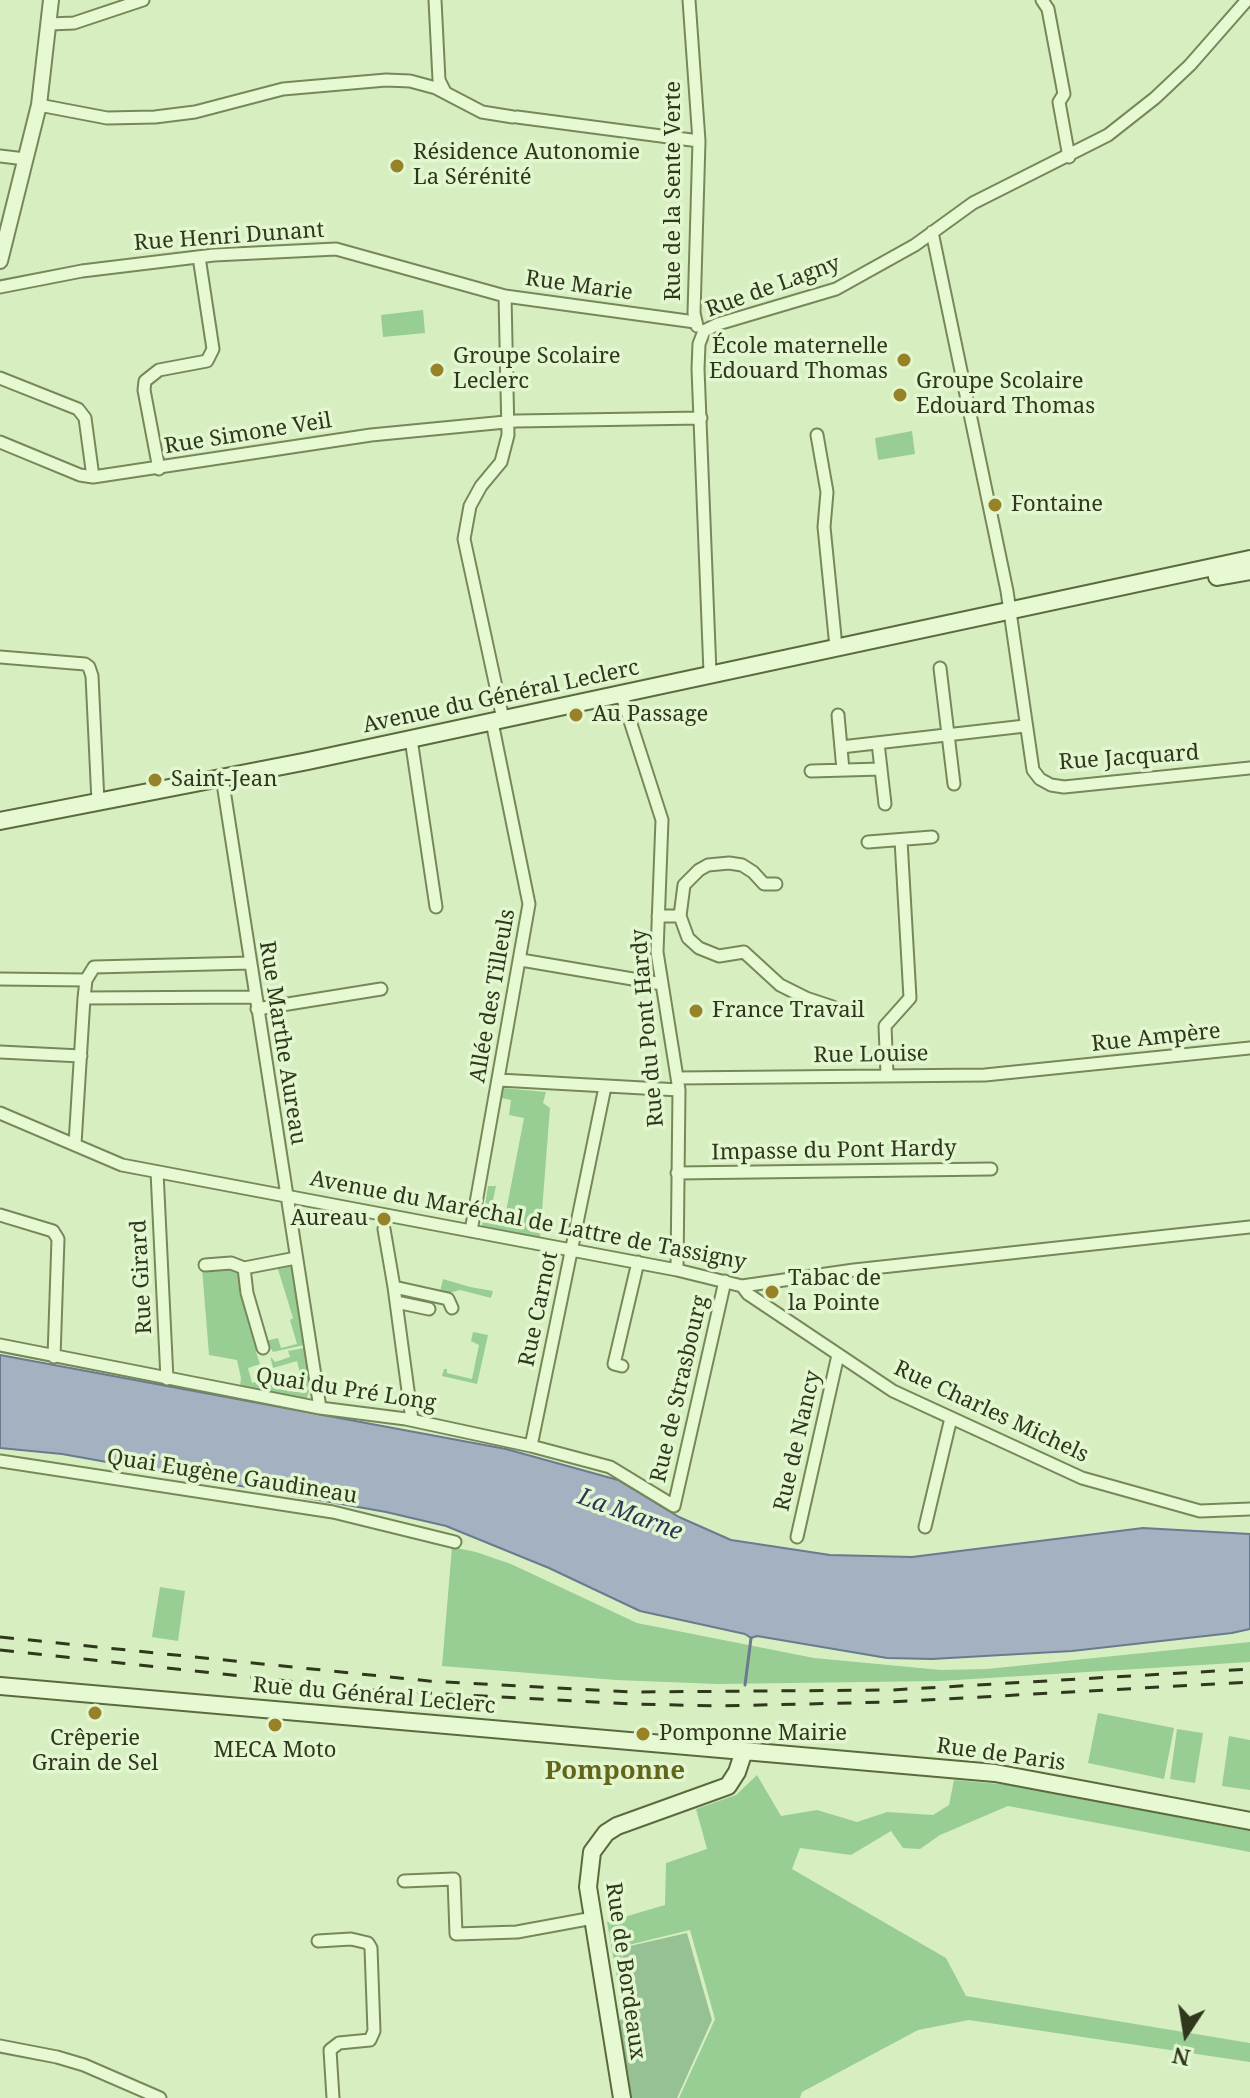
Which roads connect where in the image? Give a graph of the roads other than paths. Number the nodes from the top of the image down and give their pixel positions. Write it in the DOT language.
graph roads {
  1 [pos="51,0"];
  2 [pos="143,0"];
  3 [pos="435,0"];
  4 [pos="689,0"];
  5 [pos="1042,0"];
  6 [pos="1247,0"];
  7 [pos="50,24"];
  8 [pos="445,92"];
  9 [pos="39,105"];
  10 [pos="699,141"];
  11 [pos="0,156"];
  12 [pos="1069,157"];
  13 [pos="25,159"];
  14 [pos="932,232"];
  15 [pos="199,257"];
  16 [pos="0,261"];
  17 [pos="0,287"];
  18 [pos="505,296"];
  19 [pos="695,322"];
  20 [pos="704,331"];
  21 [pos="0,378"];
  22 [pos="701,418"];
  23 [pos="508,423"];
  24 [pos="817,435"];
  25 [pos="0,442"];
  26 [pos="159,469"];
  27 [pos="93,477"];
  28 [pos="1250,559"];
  29 [pos="1250,571"];
  30 [pos="1010,610"];
  31 [pos="836,647"];
  32 [pos="0,657"];
  33 [pos="940,668"];
  34 [pos="710,673"];
  35 [pos="621,693"];
  36 [pos="838,715"];
  37 [pos="498,720"];
  38 [pos="1025,726"];
  39 [pos="948,735"];
  40 [pos="411,739"];
  41 [pos="878,743"];
  42 [pos="841,747"];
  43 [pos="1250,768"];
  44 [pos="881,769"];
  45 [pos="843,770"];
  46 [pos="811,771"];
  47 [pos="222,777"];
  48 [pos="954,784"];
  49 [pos="98,802"];
  50 [pos="885,804"];
  51 [pos="0,821"];
  52 [pos="932,837"];
  53 [pos="901,840"];
  54 [pos="868,842"];
  55 [pos="776,884"];
  56 [pos="436,907"];
  57 [pos="658,916"];
  58 [pos="680,916"];
  59 [pos="521,960"];
  60 [pos="250,963"];
  61 [pos="0,979"];
  62 [pos="86,980"];
  63 [pos="662,984"];
  64 [pos="381,989"];
  65 [pos="84,998"];
  66 [pos="256,1003"];
  67 [pos="833,1007"];
  68 [pos="1250,1048"];
  69 [pos="0,1052"];
  70 [pos="81,1056"];
  71 [pos="1066,1067"];
  72 [pos="887,1074"];
  73 [pos="499,1080"];
  74 [pos="678,1084"];
  75 [pos="605,1087"];
  76 [pos="0,1113"];
  77 [pos="75,1144"];
  78 [pos="991,1169"];
  79 [pos="157,1172"];
  80 [pos="677,1173"];
  81 [pos="285,1195"];
  82 [pos="0,1215"];
  83 [pos="1250,1227"];
  84 [pos="384,1229"];
  85 [pos="471,1231"];
  86 [pos="571,1250"];
  87 [pos="296,1258"];
  88 [pos="638,1262"];
  89 [pos="205,1265"];
  90 [pos="244,1268"];
  91 [pos="677,1270"];
  92 [pos="725,1281"];
  93 [pos="742,1286"];
  94 [pos="394,1287"];
  95 [pos="396,1302"];
  96 [pos="452,1308"];
  97 [pos="429,1309"];
  98 [pos="0,1345"];
  99 [pos="263,1348"];
  100 [pos="838,1355"];
  101 [pos="54,1357"];
  102 [pos="622,1366"];
  103 [pos="167,1379"];
  104 [pos="320,1408"];
  105 [pos="951,1418"];
  106 [pos="412,1420"];
  107 [pos="531,1446"];
  108 [pos="0,1461"];
  109 [pos="674,1506"];
  110 [pos="1250,1509"];
  111 [pos="925,1527"];
  112 [pos="797,1537"];
  113 [pos="455,1542"];
  114 [pos="0,1686"];
  115 [pos="744,1751"];
  116 [pos="1250,1821"];
  117 [pos="404,1881"];
  118 [pos="593,1918"];
  119 [pos="318,1941"];
  120 [pos="0,2046"];
  121 [pos="160,2098"];
  122 [pos="333,2098"];
  123 [pos="622,2098"];
  1 -- 7 [label="street"];
  2 -- 7 [label="street"];
  3 -- 8 [label="street"];
  4 -- 10 [label="street, Rue de la Sente Verte"];
  5 -- 12 [label="street"];
  6 -- 12 [label="street, Rue de Lagny"];
  7 -- 9 [label="street"];
  8 -- 9 [label="street"];
  8 -- 10 [label="street"];
  9 -- 13 [label="street"];
  10 -- 19 [label="street, Rue de la Sente Verte"];
  11 -- 13 [label="street"];
  12 -- 14 [label="street, Rue de Lagny"];
  13 -- 16 [label="street"];
  14 -- 20 [label="street, Rue de Lagny"];
  14 -- 30 [label="street, Rue Jacquard"];
  15 -- 17 [label="street, Rue Henri Dunant"];
  15 -- 18 [label="street, Rue Henri Dunant"];
  15 -- 26 [label="street"];
  18 -- 19 [label="street, Rue Marie"];
  18 -- 23 [label="street, Allée des Tilleuls"];
  19 -- 20 [label="street, Rue de la Sente Verte"];
  20 -- 22 [label="street, Rue de Lagny"];
  21 -- 27 [label="street"];
  22 -- 23 [label="street, Rue Simone Veil"];
  22 -- 34 [label="street, Rue de Lagny"];
  23 -- 26 [label="street, Rue Simone Veil"];
  23 -- 37 [label="street, Allée des Tilleuls"];
  24 -- 31 [label="street"];
  25 -- 27 [label="street, Rue Simone Veil"];
  26 -- 27 [label="street, Rue Simone Veil"];
  28 -- 30 [label="main road, Avenue du Général Leclerc"];
  29 -- 30 [label="main road, Avenue du Général Leclerc"];
  30 -- 31 [label="main road, Avenue du Général Leclerc"];
  30 -- 38 [label="street, Rue Jacquard"];
  31 -- 34 [label="main road, Avenue du Général Leclerc"];
  32 -- 49 [label="street"];
  33 -- 39 [label="street"];
  34 -- 35 [label="main road, Avenue du Général Leclerc"];
  35 -- 37 [label="main road, Avenue du Général Leclerc"];
  35 -- 57 [label="street, Rue du Pont Hardy"];
  36 -- 42 [label="street"];
  37 -- 40 [label="main road, Avenue du Général Leclerc"];
  37 -- 59 [label="street, Allée des Tilleuls"];
  38 -- 39 [label="street"];
  38 -- 43 [label="street, Rue Jacquard"];
  39 -- 41 [label="street"];
  39 -- 48 [label="street"];
  40 -- 47 [label="main road, Avenue du Général Leclerc"];
  40 -- 56 [label="street"];
  41 -- 42 [label="street"];
  41 -- 44 [label="street"];
  42 -- 45 [label="street"];
  44 -- 45 [label="street"];
  44 -- 50 [label="street"];
  45 -- 46 [label="street"];
  47 -- 49 [label="main road, Avenue du Général Leclerc"];
  47 -- 60 [label="street, Rue Marthe Aureau"];
  49 -- 51 [label="main road, Avenue du Général Leclerc"];
  52 -- 53 [label="street"];
  53 -- 54 [label="street"];
  53 -- 72 [label="street"];
  55 -- 58 [label="street"];
  57 -- 58 [label="street"];
  57 -- 63 [label="street, Rue du Pont Hardy"];
  58 -- 67 [label="street"];
  59 -- 63 [label="street"];
  59 -- 73 [label="street, Allée des Tilleuls"];
  60 -- 62 [label="street"];
  60 -- 66 [label="street, Rue Marthe Aureau"];
  61 -- 62 [label="street"];
  62 -- 65 [label="street"];
  63 -- 74 [label="street, Rue du Pont Hardy"];
  64 -- 66 [label="street"];
  65 -- 66 [label="street"];
  65 -- 70 [label="street"];
  66 -- 81 [label="street, Rue Marthe Aureau"];
  68 -- 71 [label="street, Rue Ampère"];
  69 -- 70 [label="street"];
  70 -- 77 [label="street"];
  71 -- 72 [label="street, Rue Louise"];
  72 -- 74 [label="street, Rue Louise"];
  73 -- 75 [label="street, Rue Louise"];
  73 -- 85 [label="street, Allée des Tilleuls"];
  74 -- 75 [label="street, Rue Louise"];
  74 -- 80 [label="street, Rue du Pont Hardy"];
  75 -- 86 [label="street, Rue Carnot"];
  76 -- 77 [label="street, Avenue du Maréchal de Lattre de Tassigny"];
  77 -- 79 [label="street, Avenue du Maréchal de Lattre de Tassigny"];
  78 -- 80 [label="street, Impasse du Pont Hardy"];
  79 -- 81 [label="street, Avenue du Maréchal de Lattre de Tassigny"];
  79 -- 103 [label="street, Rue Girard"];
  80 -- 91 [label="street, Rue du Pont Hardy"];
  81 -- 85 [label="street, Avenue du Maréchal de Lattre de Tassigny"];
  81 -- 87 [label="street, Rue Marthe Aureau"];
  82 -- 101 [label="street"];
  83 -- 93 [label="street, Avenue du Maréchal de Lattre de Tassigny"];
  84 -- 94 [label="street"];
  85 -- 86 [label="street, Avenue du Maréchal de Lattre de Tassigny"];
  86 -- 88 [label="street, Avenue du Maréchal de Lattre de Tassigny"];
  86 -- 107 [label="street, Rue Carnot"];
  87 -- 90 [label="street"];
  87 -- 104 [label="street, Rue Marthe Aureau"];
  88 -- 91 [label="street, Avenue du Maréchal de Lattre de Tassigny"];
  88 -- 102 [label="street"];
  89 -- 90 [label="street"];
  90 -- 99 [label="street"];
  91 -- 92 [label="street, Avenue du Maréchal de Lattre de Tassigny"];
  92 -- 93 [label="street, Avenue du Maréchal de Lattre de Tassigny"];
  92 -- 109 [label="street, Rue de Strasbourg"];
  93 -- 100 [label="street, Rue Charles Michels"];
  94 -- 95 [label="street"];
  94 -- 96 [label="street"];
  95 -- 97 [label="street"];
  95 -- 106 [label="street"];
  98 -- 101 [label="street, Quai du Pré Long"];
  100 -- 105 [label="street, Rue Charles Michels"];
  100 -- 112 [label="street, Rue de Nancy"];
  101 -- 103 [label="street, Quai du Pré Long"];
  103 -- 104 [label="street, Quai du Pré Long"];
  104 -- 106 [label="street, Quai du Pré Long"];
  105 -- 110 [label="street, Rue Charles Michels"];
  105 -- 111 [label="street"];
  106 -- 107 [label="street, Quai du Pré Long"];
  107 -- 109 [label="street, Quai du Pré Long"];
  108 -- 113 [label="street, Quai Eugène Gaudineau"];
  114 -- 115 [label="main road, Rue du Général Leclerc"];
  115 -- 116 [label="main road, Rue de Paris"];
  115 -- 118 [label="main road, Rue de Bordeaux"];
  117 -- 118 [label="street"];
  118 -- 123 [label="main road, Rue de Bordeaux"];
  119 -- 122 [label="street"];
  120 -- 121 [label="street"];
}
